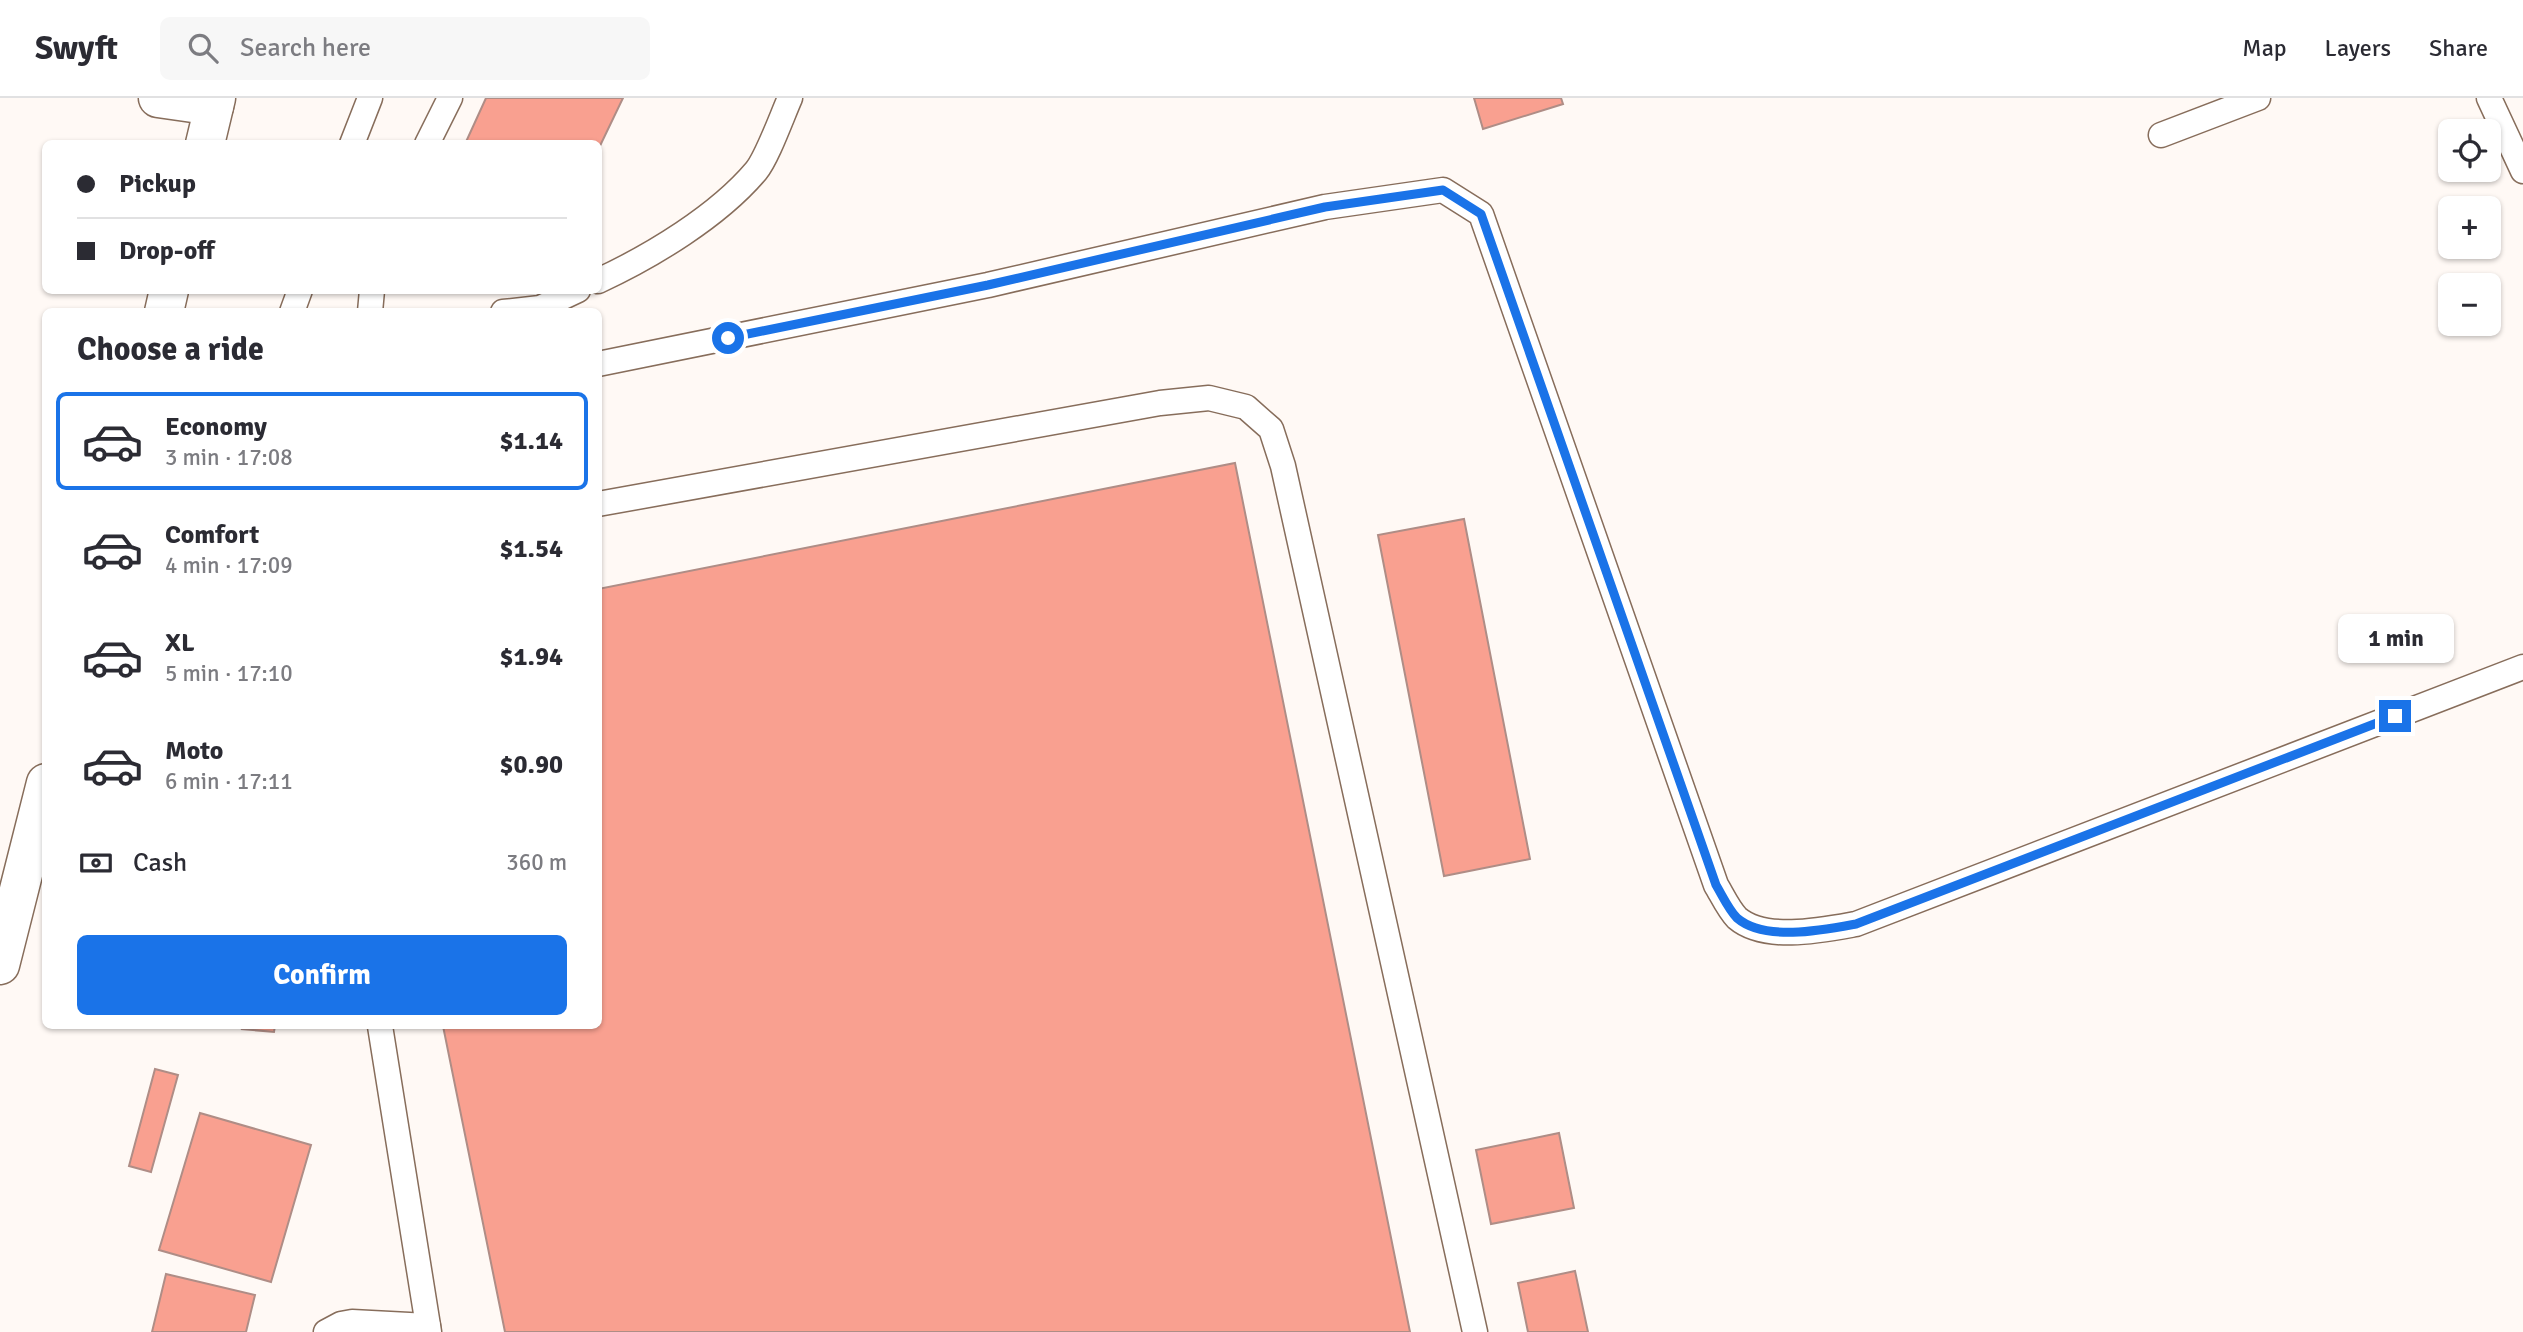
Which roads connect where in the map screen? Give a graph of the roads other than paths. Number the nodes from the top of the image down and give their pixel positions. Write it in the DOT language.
graph roads {
  1 [pos="158,98"];
  2 [pos="370,98"];
  3 [pos="450,98"];
  4 [pos="790,98"];
  5 [pos="2258,98"];
  6 [pos="2488,98"];
  7 [pos="215,102"];
  8 [pos="2161,135"];
  9 [pos="206,140"];
  10 [pos="354,140"];
  11 [pos="429,140"];
  12 [pos="2523,171"];
  13 [pos="602,279"];
  14 [pos="570,294"];
  15 [pos="540,308"];
  16 [pos="602,363"];
  17 [pos="602,503"];
  18 [pos="2523,667"];
  19 [pos="42,799"];
  20 [pos="0,965"];
  21 [pos="380,1029"];
  22 [pos="429,1329"];
  23 [pos="326,1332"];
  24 [pos="1475,1332"];
  1 -- 7 [label="main road"];
  2 -- 10 [label="lane"];
  3 -- 11 [label="lane"];
  4 -- 13 [label="lane"];
  5 -- 8 [label="lane"];
  6 -- 12 [label="lane"];
  7 -- 9 [label="main road"];
  14 -- 15 [label="lane"];
  16 -- 18 [label="lane"];
  17 -- 24 [label="lane"];
  19 -- 20 [label="main road"];
  21 -- 22 [label="lane"];
  22 -- 23 [label="lane"];
}
